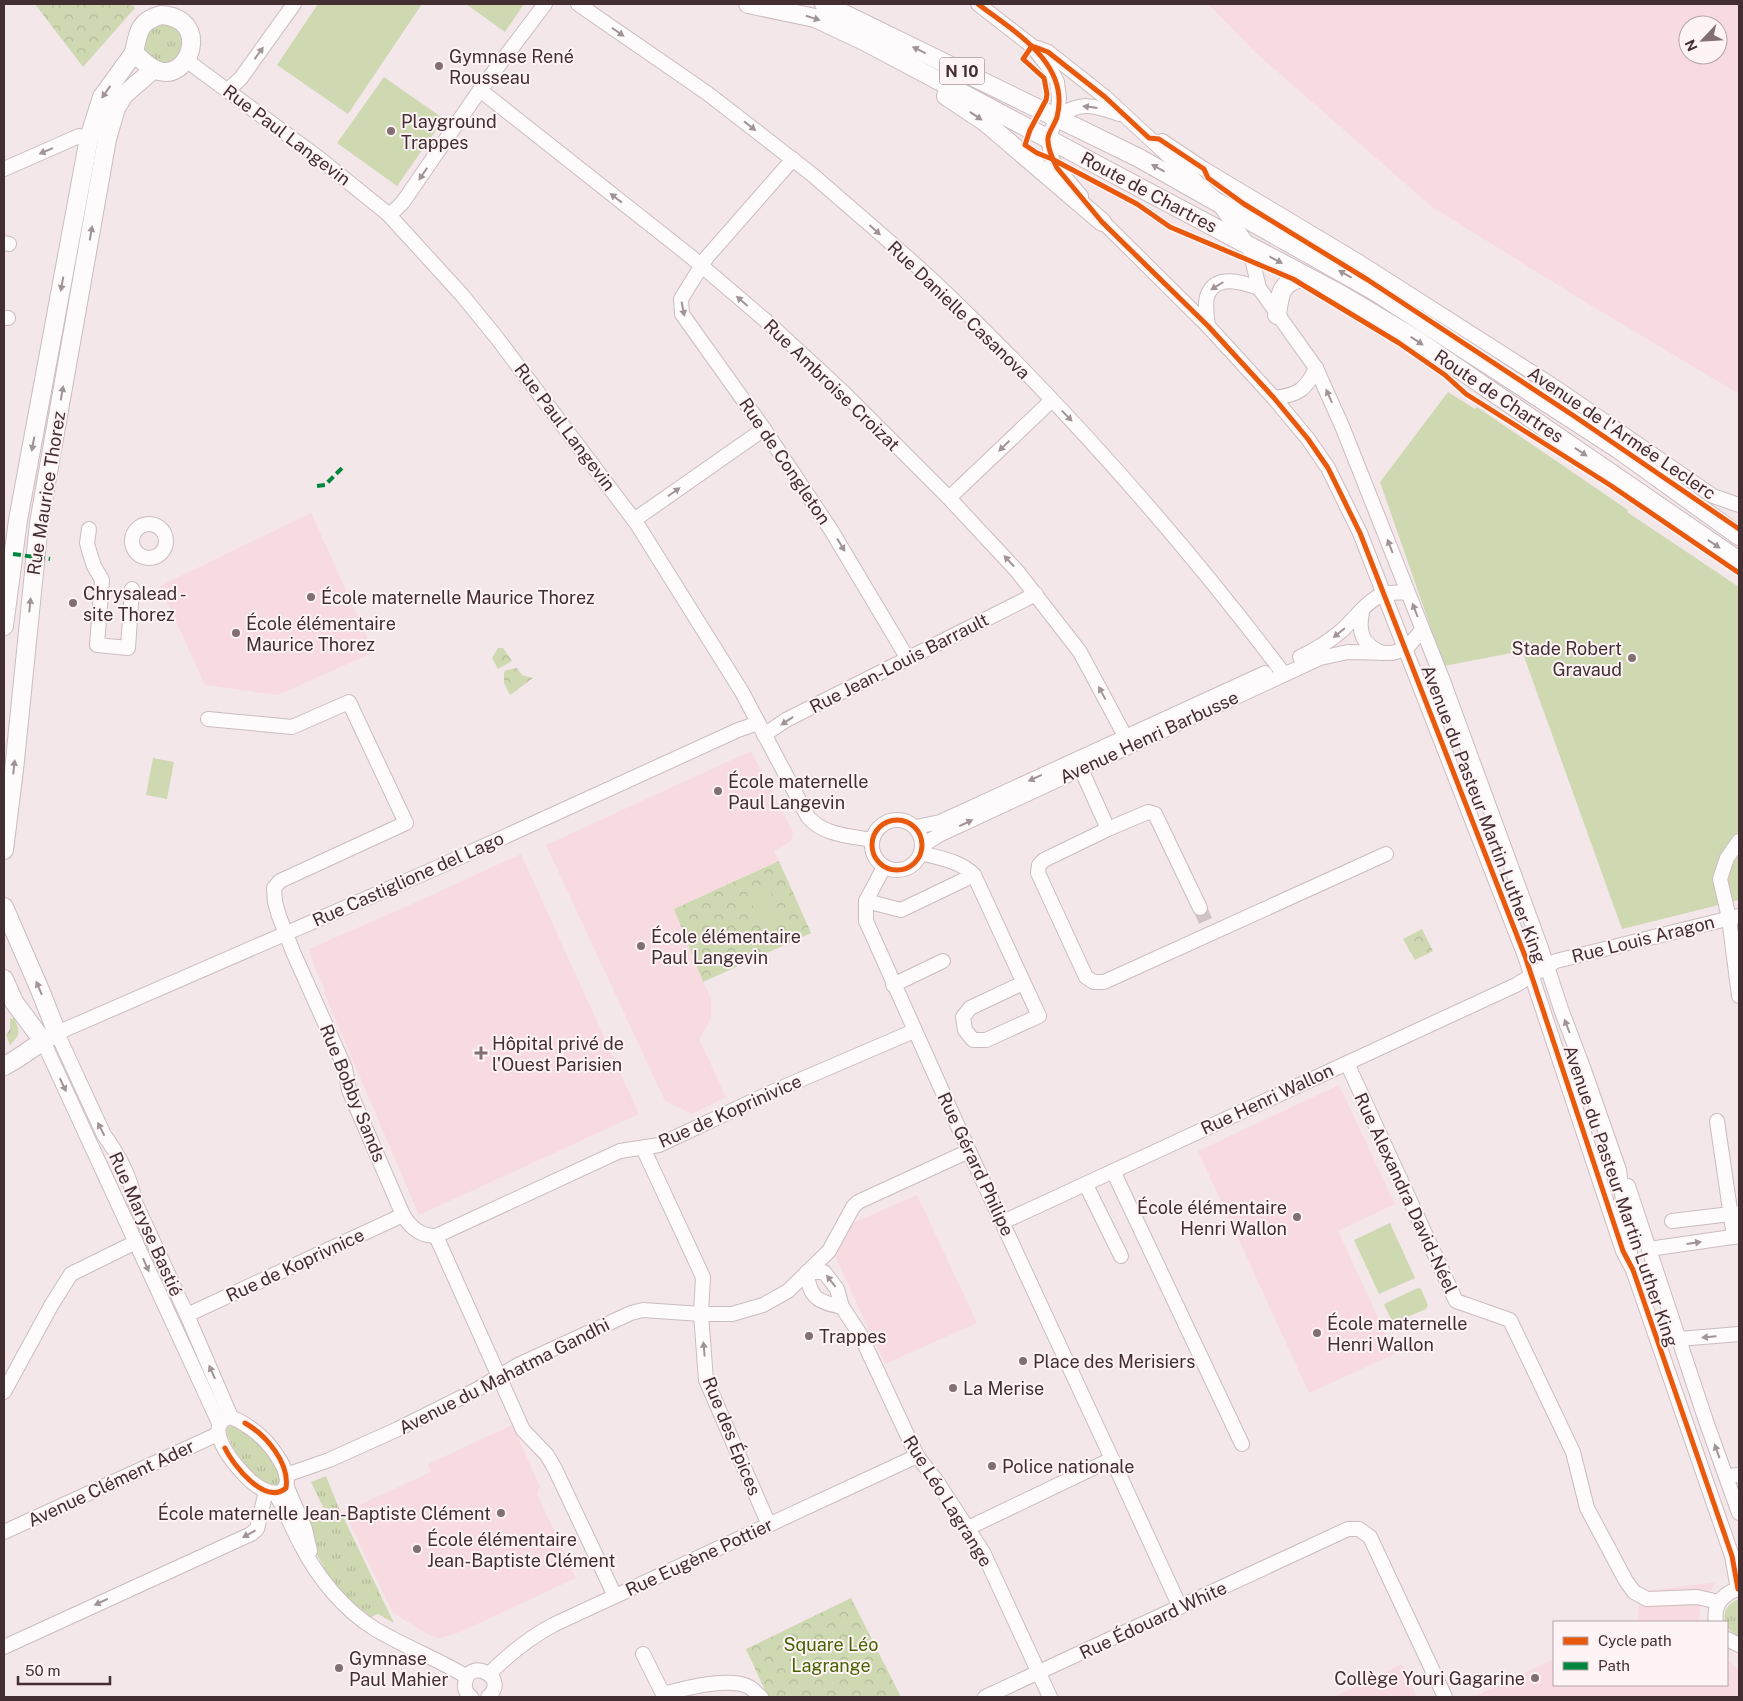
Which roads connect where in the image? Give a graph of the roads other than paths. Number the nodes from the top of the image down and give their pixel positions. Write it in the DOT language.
graph roads {
  1 [pos="294,4"];
  2 [pos="545,4"];
  3 [pos="578,4"];
  4 [pos="748,4"];
  5 [pos="824,4"];
  6 [pos="978,4"];
  7 [pos="171,10"];
  8 [pos="864,41"];
  9 [pos="1032,46"];
  10 [pos="134,53"];
  11 [pos="186,60"];
  12 [pos="154,69"];
  13 [pos="228,90"];
  14 [pos="480,90"];
  15 [pos="1125,116"];
  16 [pos="1057,117"];
  17 [pos="89,138"];
  18 [pos="1149,138"];
  19 [pos="1048,139"];
  20 [pos="792,159"];
  21 [pos="4,169"];
  22 [pos="1216,200"];
  23 [pos="388,214"];
  24 [pos="1102,222"];
  25 [pos="1249,246"];
  26 [pos="702,267"];
  27 [pos="1307,277"];
  28 [pos="1259,288"];
  29 [pos="1278,315"];
  30 [pos="1208,326"];
  31 [pos="1316,368"];
  32 [pos="1274,398"];
  33 [pos="1052,400"];
  34 [pos="764,429"];
  35 [pos="949,498"];
  36 [pos="1739,505"];
  37 [pos="634,520"];
  38 [pos="89,529"];
  39 [pos="1739,536"];
  40 [pos="1739,561"];
  41 [pos="7,581"];
  42 [pos="132,589"];
  43 [pos="1408,592"];
  44 [pos="1036,594"];
  45 [pos="1384,594"];
  46 [pos="1362,612"];
  47 [pos="4,626"];
  48 [pos="1422,630"];
  49 [pos="1406,649"];
  50 [pos="1382,653"];
  51 [pos="908,659"];
  52 [pos="1281,671"];
  53 [pos="208,718"];
  54 [pos="761,729"];
  55 [pos="1125,736"];
  56 [pos="1081,769"];
  57 [pos="916,828"];
  58 [pos="1108,829"];
  59 [pos="872,840"];
  60 [pos="1739,842"];
  61 [pos="922,849"];
  62 [pos="4,850"];
  63 [pos="1386,854"];
  64 [pos="960,865"];
  65 [pos="884,867"];
  66 [pos="974,875"];
  67 [pos="954,885"];
  68 [pos="866,901"];
  69 [pos="4,907"];
  70 [pos="1200,908"];
  71 [pos="1734,917"];
  72 [pos="286,934"];
  73 [pos="943,962"];
  74 [pos="1547,965"];
  75 [pos="1532,975"];
  76 [pos="4,979"];
  77 [pos="1023,982"];
  78 [pos="893,985"];
  79 [pos="1739,996"];
  80 [pos="914,1031"];
  81 [pos="44,1040"];
  82 [pos="4,1055"];
  83 [pos="1347,1063"];
  84 [pos="4,1066"];
  85 [pos="1717,1121"];
  86 [pos="643,1148"];
  87 [pos="969,1150"];
  88 [pos="1619,1170"];
  89 [pos="1113,1171"];
  90 [pos="1086,1184"];
  91 [pos="1735,1214"];
  92 [pos="403,1215"];
  93 [pos="1672,1221"];
  94 [pos="1002,1222"];
  95 [pos="436,1236"];
  96 [pos="1737,1236"];
  97 [pos="136,1242"];
  98 [pos="1649,1249"];
  99 [pos="1122,1256"];
  100 [pos="1633,1270"];
  101 [pos="807,1272"];
  102 [pos="842,1307"];
  103 [pos="700,1314"];
  104 [pos="187,1315"];
  105 [pos="1739,1334"];
  106 [pos="1679,1339"];
  107 [pos="499,1376"];
  108 [pos="4,1392"];
  109 [pos="223,1424"];
  110 [pos="1242,1444"];
  111 [pos="918,1456"];
  112 [pos="1112,1459"];
  113 [pos="1733,1476"];
  114 [pos="278,1486"];
  115 [pos="1739,1513"];
  116 [pos="769,1524"];
  117 [pos="968,1528"];
  118 [pos="4,1532"];
  119 [pos="1739,1589"];
  120 [pos="616,1596"];
  121 [pos="1719,1602"];
  122 [pos="1180,1607"];
  123 [pos="1716,1621"];
  124 [pos="4,1647"];
  125 [pos="643,1654"];
  126 [pos="1040,1673"];
  127 [pos="489,1674"];
  128 [pos="467,1677"];
  129 [pos="471,1697"];
  130 [pos="488,1697"];
  131 [pos="761,1697"];
  132 [pos="985,1697"];
  133 [pos="1050,1697"];
  134 [pos="1446,1697"];
  13 -- 1 [label="street, one-way"];
  2 -- 14 [label="street"];
  3 -- 20 [label="street, Rue Danielle Casanova, one-way"];
  4 -- 8 [label="main road, Route de Chartres / N 10, one-way"];
  16 -- 5 [label="main road, Route de Chartres / N 10, one-way"];
  6 -- 9 [label="street, Avenue de l'Armée Leclerc"];
  7 -- 10 [label="main road"];
  7 -- 11 [label="main road"];
  8 -- 19 [label="main road, Route de Chartres / N 10"];
  8 -- 24 [label="main road, one-way"];
  9 -- 15 [label="street, Avenue de l'Armée Leclerc"];
  9 -- 16 [label="street, Avenue de l'Armée Leclerc"];
  10 -- 12 [label="main road"];
  10 -- 17 [label="main road, Rue Maurice Thorez, one-way"];
  11 -- 12 [label="main road"];
  11 -- 13 [label="street, Rue Paul Langevin"];
  62 -- 12 [label="main road, Rue Maurice Thorez, one-way"];
  13 -- 23 [label="street, Rue Paul Langevin"];
  14 -- 23 [label="street, one-way"];
  26 -- 14 [label="street, Rue Ambroise Croizat, one-way"];
  15 -- 16 [label="street, Avenue de l'Armée Leclerc, one-way"];
  15 -- 18 [label="street, Avenue de l'Armée Leclerc"];
  16 -- 19 [label="street"];
  22 -- 16 [label="main road, Route de Chartres / N 10, one-way"];
  17 -- 21 [label="street, one-way"];
  17 -- 41 [label="main road, Rue Maurice Thorez, one-way"];
  18 -- 22 [label="street, Avenue de l'Armée Leclerc"];
  18 -- 36 [label="street, Avenue de l'Armée Leclerc"];
  19 -- 24 [label="street, Avenue du Pasteur Martin Luther King"];
  19 -- 25 [label="main road, Route de Chartres / N 10"];
  20 -- 26 [label="street, Rue de Congleton"];
  20 -- 33 [label="street, Rue Danielle Casanova, one-way"];
  22 -- 25 [label="street, Route de Chartres"];
  39 -- 22 [label="main road, Route de Chartres / N 10, one-way"];
  23 -- 37 [label="street, Rue Paul Langevin"];
  24 -- 30 [label="street, Avenue du Pasteur Martin Luther King"];
  25 -- 27 [label="main road, Route de Chartres / N 10, one-way"];
  25 -- 28 [label="street, Avenue du Pasteur Martin Luther King"];
  26 -- 34 [label="street, Rue de Congleton, one-way"];
  35 -- 26 [label="street, Rue Ambroise Croizat, one-way"];
  27 -- 29 [label="main road"];
  27 -- 40 [label="main road, Route de Chartres / N 10, one-way"];
  28 -- 29 [label="street, Avenue du Pasteur Martin Luther King"];
  28 -- 30 [label="street, one-way"];
  29 -- 31 [label="street, Avenue du Pasteur Martin Luther King"];
  30 -- 32 [label="street, Avenue du Pasteur Martin Luther King"];
  31 -- 32 [label="street"];
  43 -- 31 [label="street, Avenue du Pasteur Martin Luther King, one-way"];
  32 -- 45 [label="street, Avenue du Pasteur Martin Luther King"];
  33 -- 35 [label="street, one-way"];
  33 -- 52 [label="street, Rue Danielle Casanova, one-way"];
  37 -- 34 [label="street, one-way"];
  34 -- 51 [label="street, Rue de Congleton, one-way"];
  44 -- 35 [label="street, Rue Ambroise Croizat, one-way"];
  37 -- 54 [label="street, Rue Paul Langevin"];
  38 -- 42 [label="street"];
  41 -- 47 [label="main road, Rue Maurice Thorez"];
  43 -- 45 [label="street"];
  48 -- 43 [label="street, Avenue du Pasteur Martin Luther King, one-way"];
  44 -- 51 [label="street, Rue Jean-Louis Barrault"];
  55 -- 44 [label="street, Rue Ambroise Croizat, one-way"];
  45 -- 46 [label="street, Avenue Henri Barbusse"];
  45 -- 49 [label="street, Avenue du Pasteur Martin Luther King"];
  46 -- 50 [label="street"];
  46 -- 52 [label="street, Avenue Henri Barbusse, one-way"];
  48 -- 49 [label="street"];
  48 -- 74 [label="street, Avenue du Pasteur Martin Luther King"];
  49 -- 50 [label="street, Avenue Henri Barbusse"];
  49 -- 75 [label="street, Avenue du Pasteur Martin Luther King"];
  50 -- 52 [label="street, Avenue Henri Barbusse"];
  51 -- 54 [label="street, Rue Jean-Louis Barrault, one-way"];
  52 -- 55 [label="street, Avenue Henri Barbusse"];
  52 -- 56 [label="street, Avenue Henri Barbusse"];
  53 -- 72 [label="street, Rue Bobby Sands"];
  54 -- 59 [label="street, Rue Paul Langevin"];
  54 -- 72 [label="street, Rue Castiglione del Lago"];
  55 -- 57 [label="street, Avenue Henri Barbusse, one-way"];
  56 -- 58 [label="street"];
  61 -- 56 [label="street, Avenue Henri Barbusse, one-way"];
  57 -- 59 [label="street"];
  57 -- 61 [label="street"];
  58 -- 63 [label="street"];
  58 -- 70 [label="street"];
  59 -- 65 [label="street"];
  60 -- 71 [label="street"];
  61 -- 64 [label="street"];
  61 -- 65 [label="street"];
  64 -- 66 [label="street"];
  64 -- 67 [label="street"];
  65 -- 68 [label="street"];
  66 -- 67 [label="street"];
  66 -- 77 [label="street"];
  67 -- 68 [label="street"];
  68 -- 78 [label="street, Rue Gérard Philipe"];
  81 -- 69 [label="main road, one-way"];
  71 -- 74 [label="street, Rue Louis Aragon"];
  71 -- 79 [label="street"];
  72 -- 81 [label="street, Rue Castiglione del Lago"];
  72 -- 92 [label="street, Rue Bobby Sands"];
  73 -- 78 [label="street"];
  74 -- 75 [label="street, Rue Louis Aragon"];
  88 -- 74 [label="street, Avenue du Pasteur Martin Luther King, one-way"];
  75 -- 83 [label="street, Rue Henri Wallon"];
  75 -- 100 [label="street, Avenue du Pasteur Martin Luther King"];
  76 -- 81 [label="main road"];
  77 -- 77 [label="street"];
  78 -- 80 [label="street, Rue Gérard Philipe"];
  80 -- 86 [label="street, Rue de Koprinivice"];
  80 -- 87 [label="street, Rue Gérard Philipe"];
  81 -- 82 [label="main road"];
  81 -- 84 [label="main road"];
  81 -- 97 [label="street, Rue Maryse Bastié, one-way"];
  104 -- 81 [label="street, Rue Maryse Bastié, one-way"];
  83 -- 89 [label="street, Rue Henri Wallon"];
  83 -- 121 [label="street, Rue Alexandra David-Néel"];
  85 -- 91 [label="street"];
  86 -- 95 [label="street, Rue de Koprinivice"];
  86 -- 103 [label="street, Rue des Épices"];
  87 -- 94 [label="street, Rue Gérard Philipe"];
  87 -- 101 [label="street, Avenue du Mahatma Gandhi"];
  88 -- 98 [label="street, Avenue du Pasteur Martin Luther King"];
  88 -- 100 [label="street, Avenue du Pasteur Martin Luther King"];
  89 -- 90 [label="street, Rue Henri Wallon"];
  89 -- 110 [label="street"];
  90 -- 94 [label="street, Rue Henri Wallon"];
  90 -- 99 [label="street"];
  91 -- 93 [label="street"];
  91 -- 96 [label="street"];
  92 -- 95 [label="street, Rue Bobby Sands"];
  92 -- 104 [label="street, Rue de Koprivnice"];
  94 -- 112 [label="street, Rue Gérard Philipe"];
  95 -- 107 [label="street"];
  98 -- 96 [label="street, one-way"];
  97 -- 108 [label="street"];
  97 -- 109 [label="street, Rue Maryse Bastié, one-way"];
  98 -- 106 [label="street, Avenue du Pasteur Martin Luther King"];
  100 -- 119 [label="street, Avenue du Pasteur Martin Luther King"];
  101 -- 102 [label="street"];
  102 -- 101 [label="street, Rue Léo Lagrange, one-way"];
  101 -- 103 [label="street, Avenue du Mahatma Gandhi"];
  102 -- 111 [label="street, Rue Léo Lagrange"];
  103 -- 107 [label="street, Avenue du Mahatma Gandhi"];
  116 -- 103 [label="street, Rue des Épices, one-way"];
  109 -- 104 [label="street, Rue Maryse Bastié, one-way"];
  105 -- 106 [label="street, one-way"];
  113 -- 106 [label="street, Avenue du Pasteur Martin Luther King, one-way"];
  107 -- 114 [label="street, Avenue du Mahatma Gandhi"];
  107 -- 120 [label="street"];
  109 -- 114 [label="street"];
  109 -- 114 [label="street"];
  109 -- 118 [label="street, Avenue Clément Ader"];
  111 -- 116 [label="street, Rue Eugène Pottier"];
  111 -- 117 [label="street, Rue Léo Lagrange"];
  112 -- 117 [label="street"];
  112 -- 122 [label="street, Rue Gérard Philipe"];
  113 -- 115 [label="street, Avenue du Pasteur Martin Luther King"];
  114 -- 124 [label="street, one-way"];
  114 -- 128 [label="street"];
  116 -- 120 [label="street, Rue Eugène Pottier"];
  117 -- 126 [label="street, Rue Léo Lagrange"];
  119 -- 121 [label="street, Avenue du Pasteur Martin Luther King"];
  120 -- 127 [label="street, Rue Eugène Pottier"];
  121 -- 123 [label="street"];
  122 -- 126 [label="street, Rue Édouard White"];
  122 -- 134 [label="street, Rue Édouard White"];
  125 -- 131 [label="street"];
  126 -- 132 [label="street, Rue Édouard White"];
  126 -- 133 [label="street, Rue Léo Lagrange"];
  127 -- 128 [label="street"];
  127 -- 130 [label="street"];
  128 -- 129 [label="street"];
}
